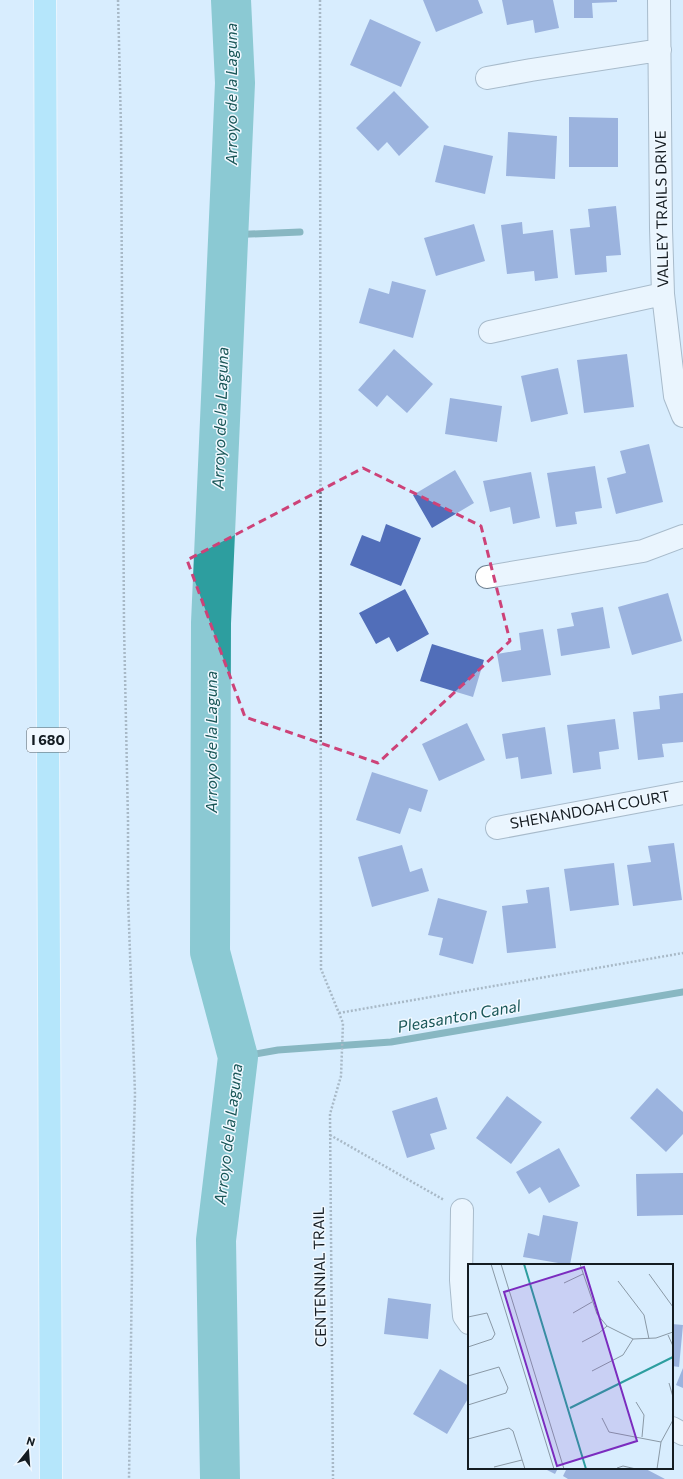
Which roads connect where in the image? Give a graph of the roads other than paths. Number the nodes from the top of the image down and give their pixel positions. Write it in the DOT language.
graph roads {
  1 [pos="45,0"];
  2 [pos="659,0"];
  3 [pos="660,50"];
  4 [pos="487,78"];
  5 [pos="663,294"];
  6 [pos="490,332"];
  7 [pos="683,416"];
  8 [pos="683,536"];
  9 [pos="486,577"];
  10 [pos="683,793"];
  11 [pos="497,828"];
  12 [pos="462,1210"];
  13 [pos="468,1321"];
  14 [pos="673,1429"];
  15 [pos="683,1434"];
  16 [pos="51,1479"];
  1 -- 16 [label="highway, I 680"];
  2 -- 3 [label="street, VALLEY TRAILS DRIVE"];
  3 -- 4 [label="street"];
  3 -- 5 [label="street, VALLEY TRAILS DRIVE"];
  5 -- 6 [label="street"];
  5 -- 7 [label="street, VALLEY TRAILS DRIVE"];
  8 -- 9 [label="street"];
  10 -- 11 [label="street, SHENANDOAH COURT"];
  12 -- 13 [label="street"];
  14 -- 15 [label="street"];
}
